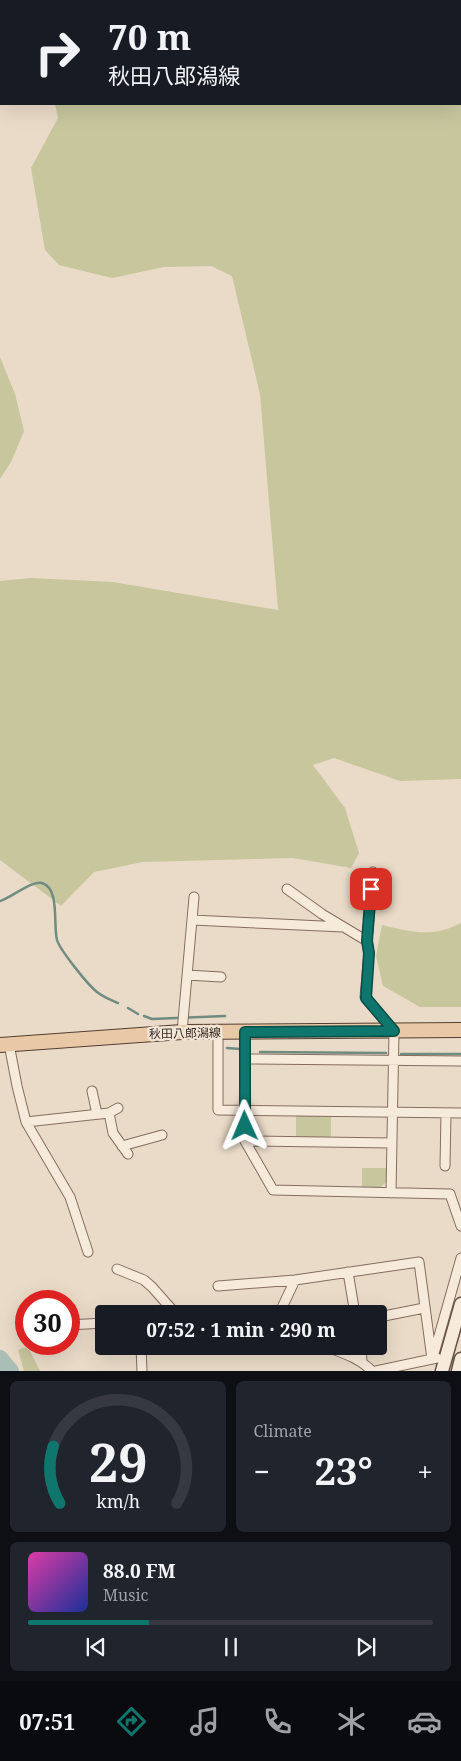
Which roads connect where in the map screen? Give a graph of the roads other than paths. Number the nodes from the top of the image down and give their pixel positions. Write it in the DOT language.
graph roads {
  1 [pos="373,872"];
  2 [pos="287,889"];
  3 [pos="194,897"];
  4 [pos="192,920"];
  5 [pos="343,927"];
  6 [pos="367,941"];
  7 [pos="187,974"];
  8 [pos="221,978"];
  9 [pos="182,1022"];
  10 [pos="461,1030"];
  11 [pos="394,1031"];
  12 [pos="218,1032"];
  13 [pos="245,1032"];
  14 [pos="4,1044"];
  15 [pos="245,1059"];
  16 [pos="394,1060"];
  17 [pos="461,1061"];
  18 [pos="92,1090"];
  19 [pos="118,1108"];
  20 [pos="245,1111"];
  21 [pos="393,1112"];
  22 [pos="108,1113"];
  23 [pos="446,1113"];
  24 [pos="461,1113"];
  25 [pos="97,1114"];
  26 [pos="26,1122"];
  27 [pos="162,1135"];
  28 [pos="245,1141"];
  29 [pos="392,1143"];
  30 [pos="444,1166"];
  31 [pos="391,1193"];
  32 [pos="461,1226"];
  33 [pos="88,1252"];
  34 [pos="461,1258"];
  35 [pos="118,1269"];
  36 [pos="348,1272"];
  37 [pos="294,1280"];
  38 [pos="218,1286"];
  39 [pos="461,1304"];
  40 [pos="169,1305"];
  41 [pos="283,1305"];
  42 [pos="354,1305"];
  43 [pos="424,1308"];
  44 [pos="387,1315"];
  45 [pos="80,1324"];
  46 [pos="95,1324"];
  47 [pos="141,1355"];
  48 [pos="349,1355"];
  49 [pos="362,1355"];
  50 [pos="461,1359"];
  51 [pos="362,1362"];
  52 [pos="438,1365"];
  53 [pos="142,1371"];
  54 [pos="372,1371"];
  55 [pos="376,1371"];
  56 [pos="458,1371"];
  1 -- 6 [label="street"];
  2 -- 5 [label="street"];
  3 -- 4 [label="street"];
  4 -- 5 [label="street"];
  4 -- 7 [label="street"];
  5 -- 6 [label="street"];
  6 -- 11 [label="street"];
  7 -- 8 [label="street"];
  7 -- 9 [label="street"];
  9 -- 12 [label="main road, 秋田八郎潟線"];
  9 -- 14 [label="main road, 秋田八郎潟線"];
  10 -- 11 [label="main road, 秋田八郎潟線"];
  11 -- 13 [label="main road, 秋田八郎潟線"];
  11 -- 16 [label="street"];
  12 -- 13 [label="main road, 秋田八郎潟線"];
  12 -- 20 [label="street"];
  13 -- 15 [label="street"];
  14 -- 26 [label="street"];
  15 -- 16 [label="street"];
  15 -- 20 [label="street"];
  16 -- 17 [label="street"];
  16 -- 21 [label="street"];
  18 -- 25 [label="street"];
  19 -- 22 [label="street"];
  20 -- 21 [label="street"];
  20 -- 28 [label="street"];
  21 -- 23 [label="street"];
  21 -- 29 [label="street"];
  22 -- 25 [label="street"];
  22 -- 27 [label="street"];
  23 -- 24 [label="street"];
  23 -- 30 [label="street"];
  25 -- 26 [label="street"];
  26 -- 33 [label="street"];
  28 -- 29 [label="street"];
  28 -- 31 [label="street"];
  29 -- 31 [label="street"];
  31 -- 32 [label="street"];
  34 -- 52 [label="street"];
  35 -- 40 [label="street"];
  36 -- 37 [label="street"];
  36 -- 42 [label="street"];
  36 -- 43 [label="street"];
  37 -- 38 [label="street"];
  37 -- 41 [label="street"];
  39 -- 52 [label="street"];
  43 -- 44 [label="street"];
  43 -- 52 [label="street"];
  45 -- 46 [label="street"];
  47 -- 53 [label="street"];
  48 -- 51 [label="street"];
  49 -- 51 [label="street"];
  50 -- 56 [label="street"];
  51 -- 54 [label="street"];
  52 -- 55 [label="street"];
}
